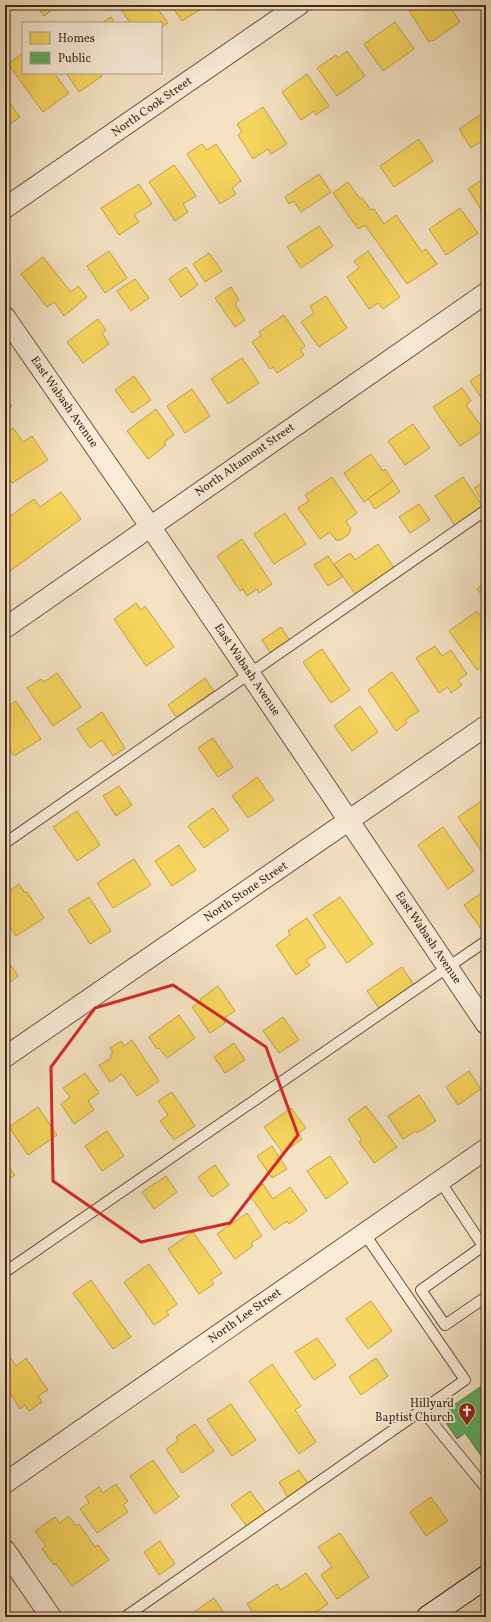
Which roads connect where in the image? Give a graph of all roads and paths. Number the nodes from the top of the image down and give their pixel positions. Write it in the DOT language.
graph roads {
  1 [pos="299,5"];
  2 [pos="5,208"];
  3 [pos="486,294"];
  4 [pos="5,317"];
  5 [pos="486,510"];
  6 [pos="150,526"];
  7 [pos="5,628"];
  8 [pos="250,674"];
  9 [pos="486,726"];
  10 [pos="348,821"];
  11 [pos="5,843"];
  12 [pos="486,941"];
  13 [pos="448,968"];
  14 [pos="486,1024"];
  15 [pos="5,1056"];
  16 [pos="486,1149"];
  17 [pos="440,1181"];
  18 [pos="364,1233"];
  19 [pos="484,1245"];
  20 [pos="5,1272"];
  21 [pos="486,1297"];
  22 [pos="422,1410"];
  23 [pos="5,1483"];
  24 [pos="486,1488"];
  25 [pos="5,1550"];
  26 [pos="486,1577"];
  27 [pos="51,1617"];
  28 [pos="125,1617"];
  29 [pos="428,1617"];
  1 -- 2 [label="street, North Cook Street"];
  3 -- 6 [label="street, North Altamont Street"];
  4 -- 6 [label="street, East Wabash Avenue"];
  5 -- 8 [label="lane"];
  6 -- 7 [label="street, North Altamont Street"];
  6 -- 8 [label="street, East Wabash Avenue"];
  8 -- 10 [label="street, East Wabash Avenue"];
  8 -- 11 [label="lane"];
  9 -- 10 [label="street, North Stone Street"];
  10 -- 13 [label="street, East Wabash Avenue"];
  10 -- 15 [label="street, North Stone Street"];
  12 -- 13 [label="lane"];
  13 -- 14 [label="street, East Wabash Avenue"];
  13 -- 20 [label="lane"];
  16 -- 17 [label="street, North Lee Street"];
  17 -- 18 [label="street, North Lee Street"];
  17 -- 19 [label="lane"];
  18 -- 22 [label="lane"];
  18 -- 23 [label="street, North Lee Street"];
  19 -- 21 [label="lane"];
  22 -- 24 [label="lane"];
  22 -- 28 [label="lane"];
  25 -- 27 [label="street"];
  26 -- 29 [label="main road"];
}
